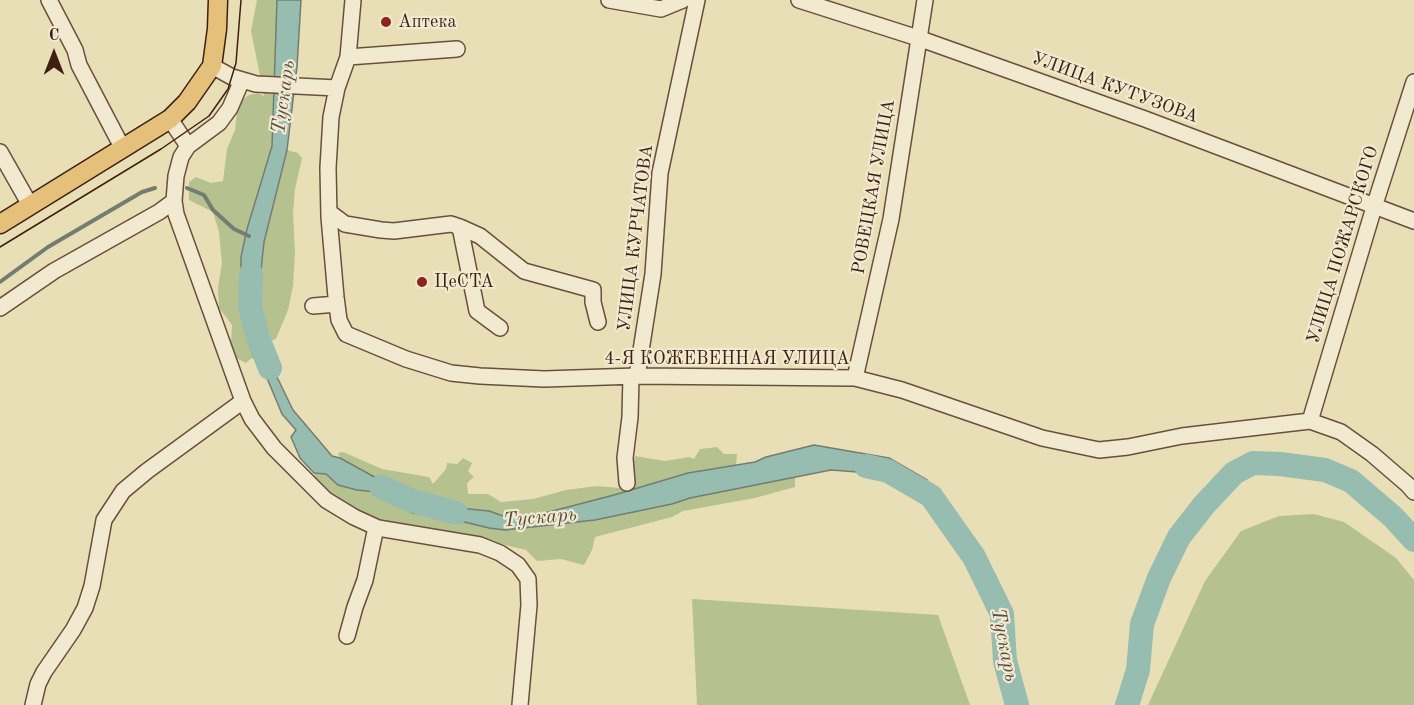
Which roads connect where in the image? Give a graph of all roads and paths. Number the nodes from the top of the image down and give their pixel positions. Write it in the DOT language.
graph roads {
  1 [pos="49,0"];
  2 [pos="218,0"];
  3 [pos="353,0"];
  4 [pos="609,0"];
  5 [pos="682,0"];
  6 [pos="697,0"];
  7 [pos="799,0"];
  8 [pos="925,0"];
  9 [pos="918,38"];
  10 [pos="457,49"];
  11 [pos="348,57"];
  12 [pos="212,66"];
  13 [pos="249,82"];
  14 [pos="1414,82"];
  15 [pos="337,88"];
  16 [pos="170,119"];
  17 [pos="188,146"];
  18 [pos="123,149"];
  19 [pos="0,152"];
  20 [pos="174,201"];
  21 [pos="1375,204"];
  22 [pos="30,205"];
  23 [pos="329,214"];
  24 [pos="1414,221"];
  25 [pos="0,224"];
  26 [pos="460,227"];
  27 [pos="337,304"];
  28 [pos="313,306"];
  29 [pos="0,308"];
  30 [pos="598,322"];
  31 [pos="500,328"];
  32 [pos="634,376"];
  33 [pos="855,378"];
  34 [pos="243,401"];
  35 [pos="1310,421"];
  36 [pos="627,483"];
  37 [pos="1414,492"];
  38 [pos="376,527"];
  39 [pos="347,636"];
  40 [pos="33,705"];
  41 [pos="520,705"];
  1 -- 18 [label="street"];
  2 -- 12 [label="main road"];
  3 -- 11 [label="street, 4-Я КОЖЕВЕННАЯ УЛИЦА"];
  4 -- 5 [label="street"];
  6 -- 32 [label="street, УЛИЦА КУРЧАТОВА"];
  7 -- 9 [label="street, УЛИЦА КУТУЗОВА"];
  8 -- 9 [label="street, РОВЕЦКАЯ УЛИЦА"];
  9 -- 21 [label="street, УЛИЦА КУТУЗОВА"];
  9 -- 33 [label="street, РОВЕЦКАЯ УЛИЦА"];
  10 -- 11 [label="street"];
  11 -- 15 [label="street, 4-Я КОЖЕВЕННАЯ УЛИЦА"];
  12 -- 13 [label="street"];
  12 -- 16 [label="main road"];
  13 -- 15 [label="street"];
  13 -- 17 [label="street"];
  14 -- 21 [label="street, УЛИЦА ПОЖАРСКОГО"];
  15 -- 23 [label="street, 4-Я КОЖЕВЕННАЯ УЛИЦА"];
  16 -- 17 [label="street"];
  16 -- 18 [label="main road"];
  17 -- 20 [label="street"];
  18 -- 22 [label="main road"];
  19 -- 22 [label="street"];
  20 -- 29 [label="street"];
  20 -- 34 [label="street"];
  21 -- 24 [label="street, УЛИЦА КУТУЗОВА"];
  21 -- 35 [label="street, УЛИЦА ПОЖАРСКОГО"];
  22 -- 25 [label="main road"];
  23 -- 26 [label="street"];
  23 -- 27 [label="street, 4-Я КОЖЕВЕННАЯ УЛИЦА"];
  26 -- 30 [label="street"];
  26 -- 31 [label="street"];
  27 -- 28 [label="street"];
  27 -- 32 [label="street, 4-Я КОЖЕВЕННАЯ УЛИЦА"];
  32 -- 33 [label="street, 4-Я КОЖЕВЕННАЯ УЛИЦА"];
  32 -- 36 [label="street, УЛИЦА КУРЧАТОВА"];
  33 -- 35 [label="street, 4-Я КОЖЕВЕННАЯ УЛИЦА"];
  34 -- 38 [label="street"];
  34 -- 40 [label="street"];
  35 -- 37 [label="street, 4-Я КОЖЕВЕННАЯ УЛИЦА"];
  38 -- 39 [label="street"];
  38 -- 41 [label="street"];
}
